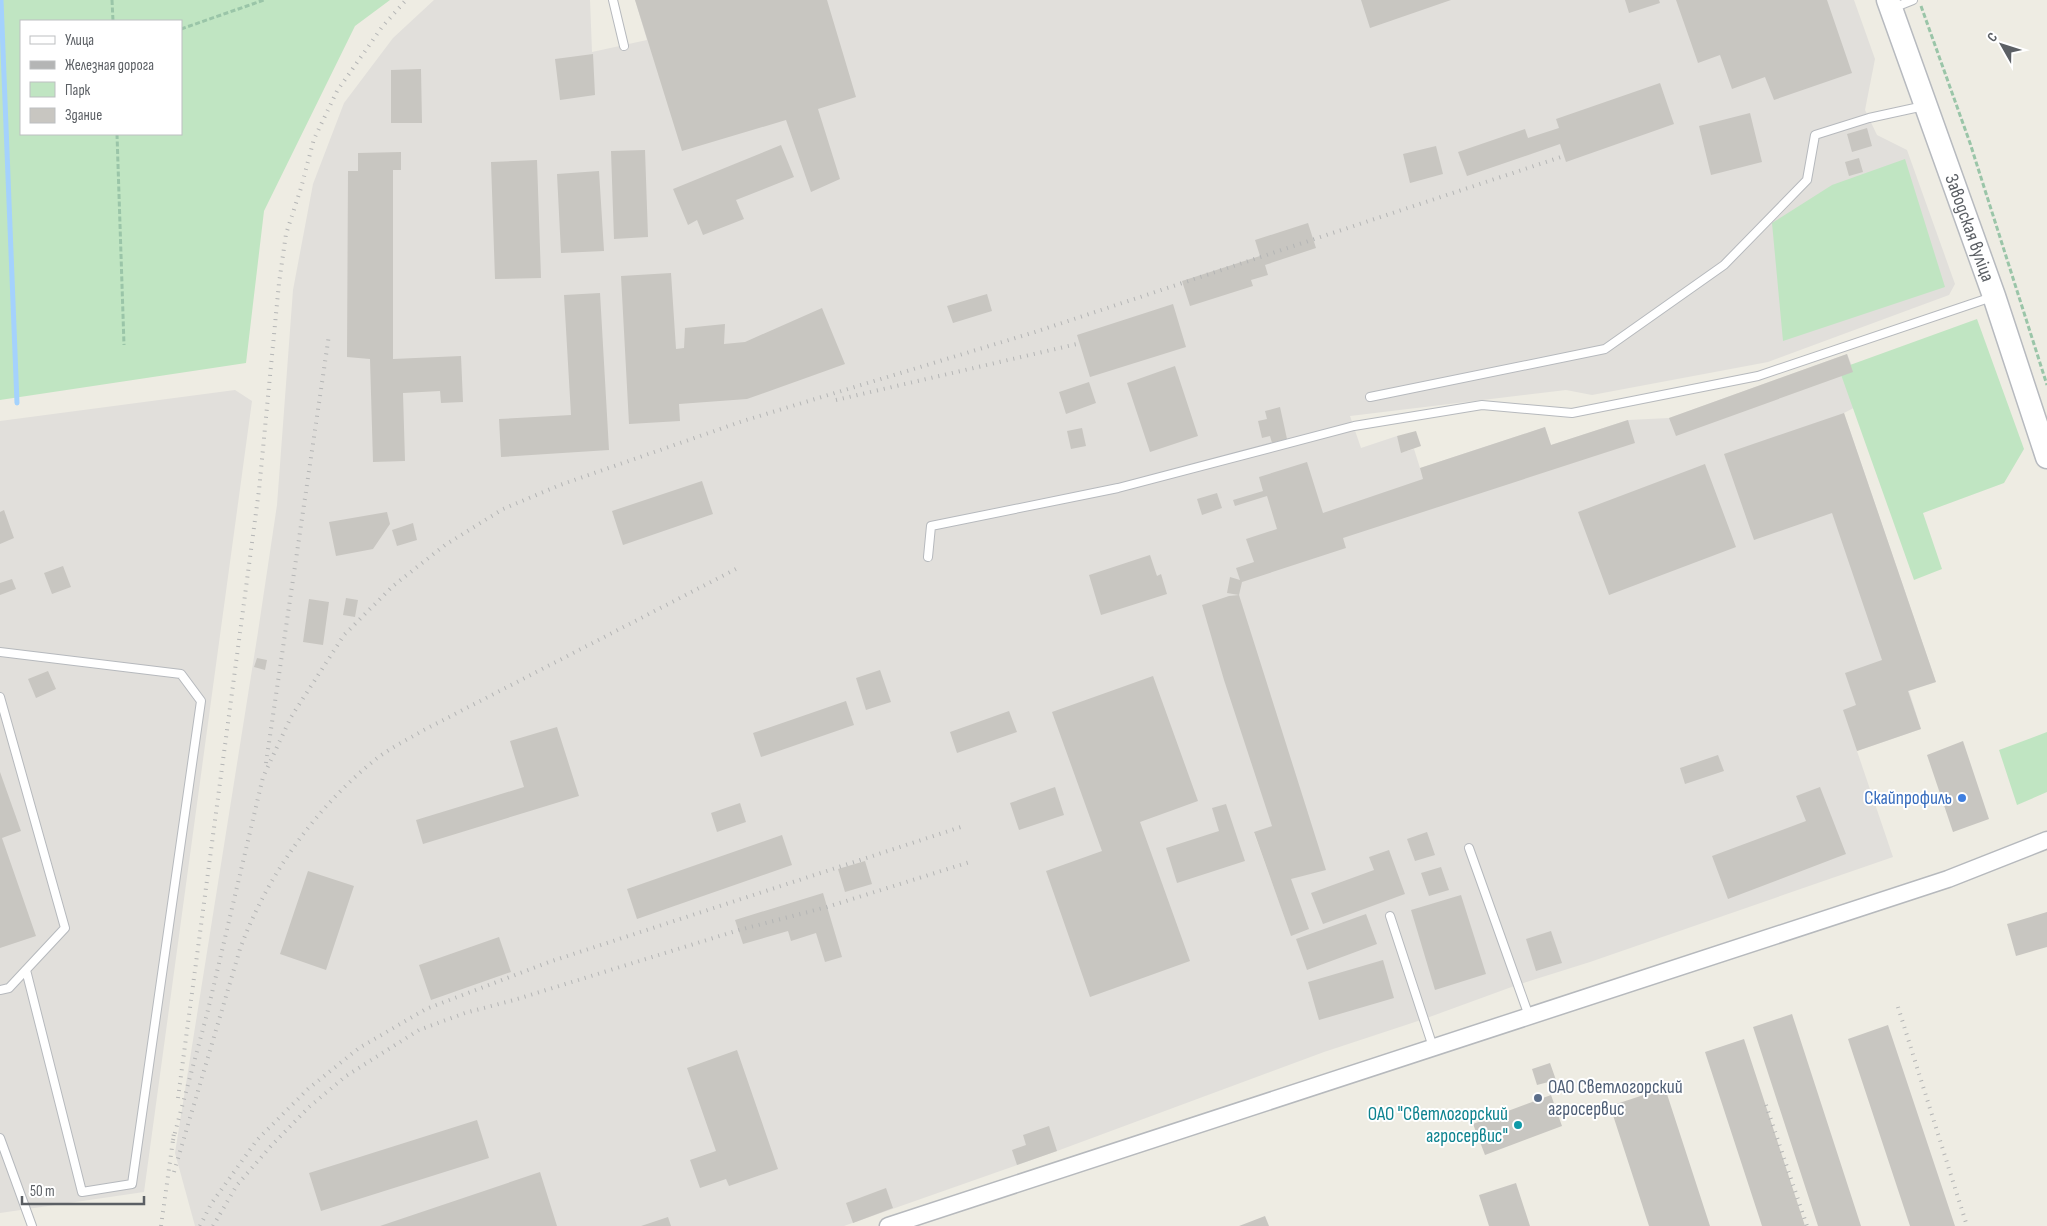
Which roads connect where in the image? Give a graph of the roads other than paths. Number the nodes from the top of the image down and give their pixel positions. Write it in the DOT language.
graph roads {
  1 [pos="613,0"];
  2 [pos="1913,0"];
  3 [pos="1890,4"];
  4 [pos="624,46"];
  5 [pos="1926,106"];
  6 [pos="1994,296"];
  7 [pos="1370,397"];
  8 [pos="2047,457"];
  9 [pos="928,557"];
  10 [pos="0,652"];
  11 [pos="0,696"];
  12 [pos="2047,840"];
  13 [pos="1469,848"];
  14 [pos="1390,916"];
  15 [pos="26,970"];
  16 [pos="0,990"];
  17 [pos="1529,1016"];
  18 [pos="1433,1047"];
  19 [pos="0,1138"];
  20 [pos="32,1226"];
  21 [pos="888,1226"];
  1 -- 4 [label="lane"];
  2 -- 3 [label="lane"];
  3 -- 5 [label="main road, Заводская вуліца"];
  5 -- 6 [label="main road, Заводская вуліца"];
  5 -- 7 [label="lane"];
  6 -- 8 [label="main road, Заводская вуліца"];
  6 -- 9 [label="lane"];
  10 -- 15 [label="lane"];
  11 -- 15 [label="lane"];
  12 -- 17 [label="street"];
  13 -- 17 [label="lane"];
  14 -- 18 [label="lane"];
  15 -- 16 [label="lane"];
  17 -- 18 [label="street"];
  18 -- 21 [label="street"];
  19 -- 20 [label="lane"];
}
